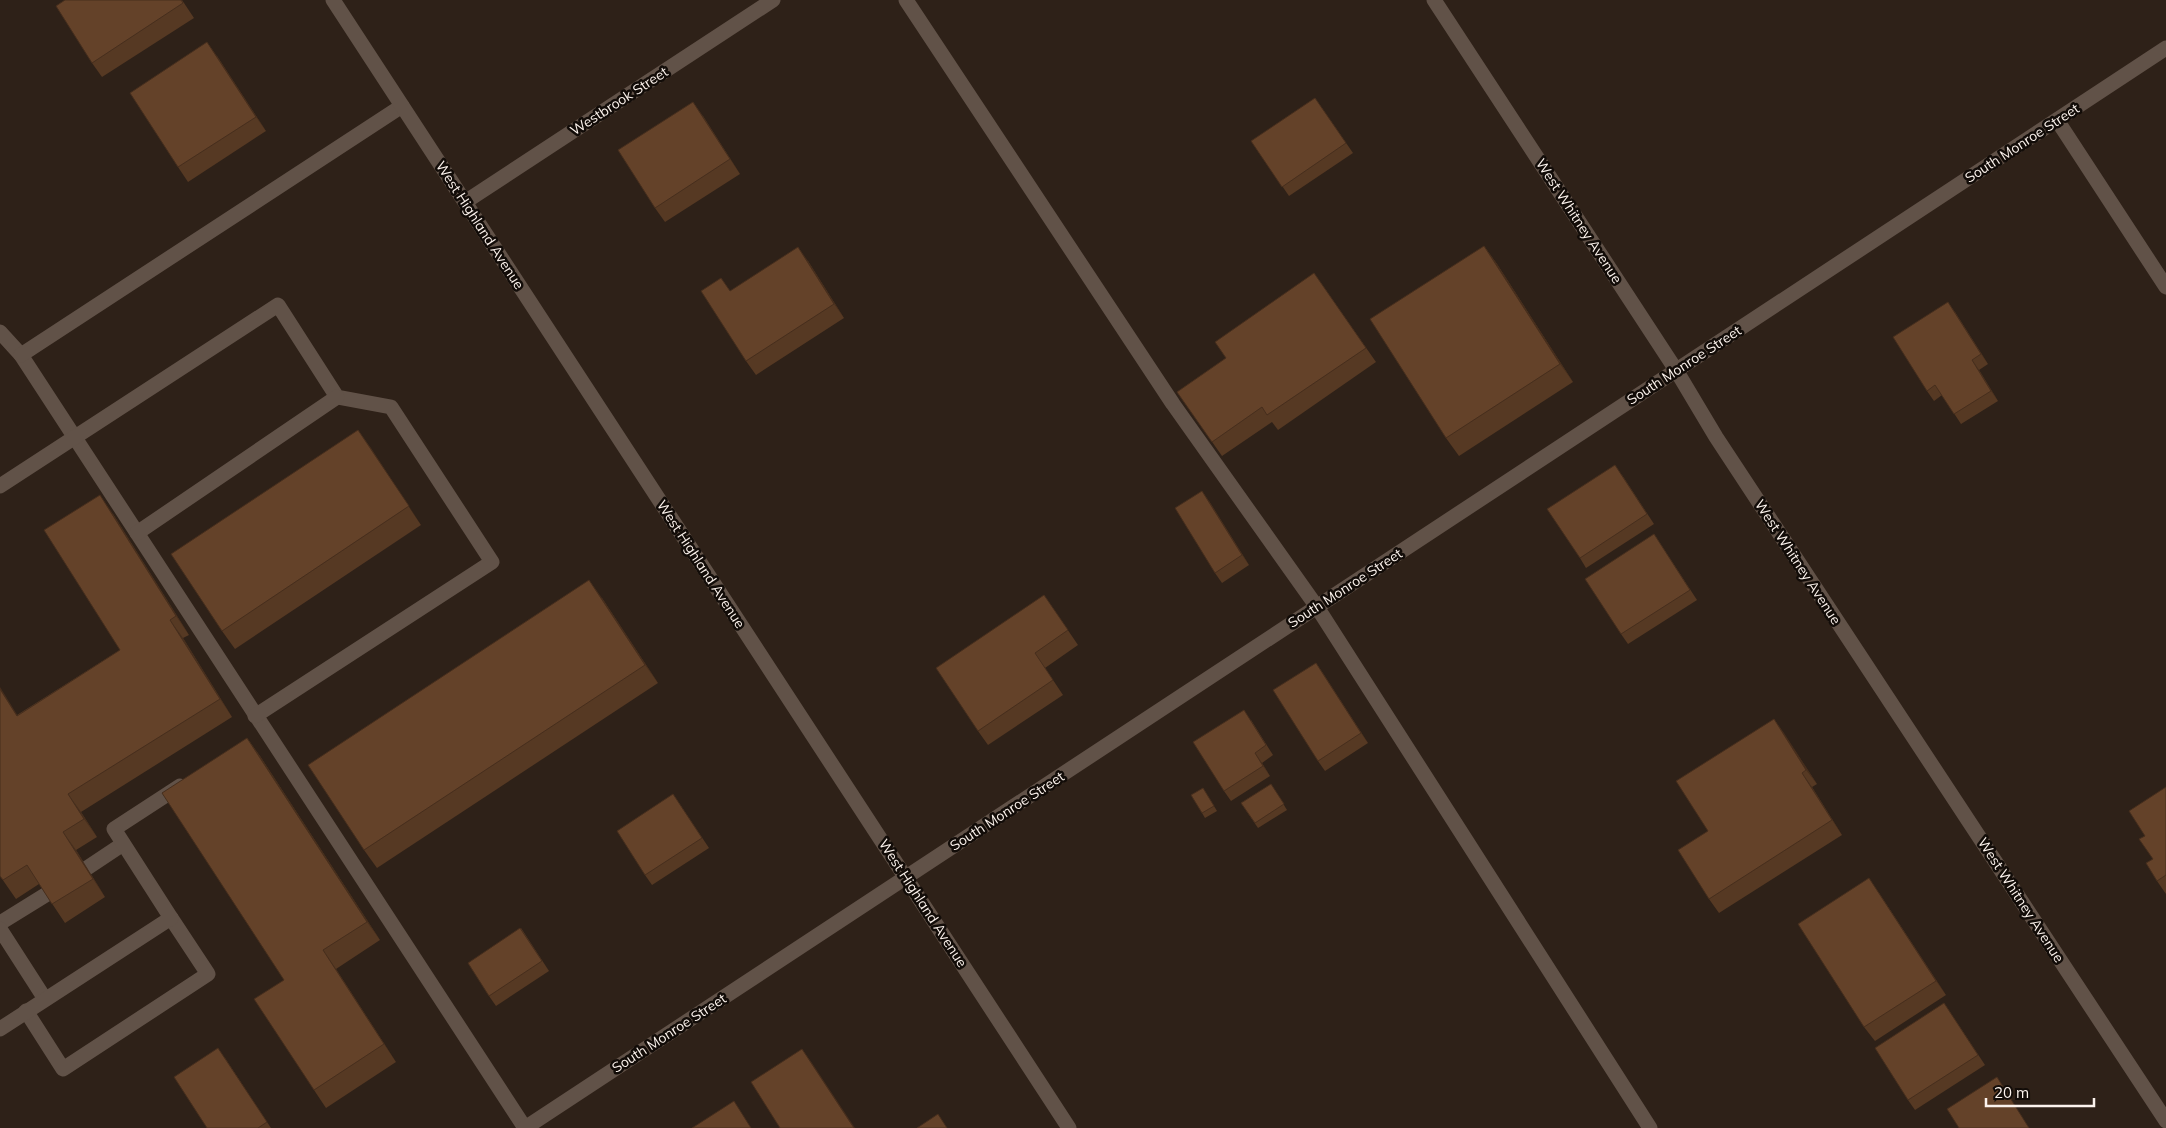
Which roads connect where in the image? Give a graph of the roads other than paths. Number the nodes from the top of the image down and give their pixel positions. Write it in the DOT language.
graph roads {
  1 [pos="333,0"];
  2 [pos="773,0"];
  3 [pos="906,0"];
  4 [pos="1434,0"];
  5 [pos="2166,48"];
  6 [pos="402,106"];
  7 [pos="2057,120"];
  8 [pos="465,202"];
  9 [pos="2166,287"];
  10 [pos="0,332"];
  11 [pos="21,355"];
  12 [pos="1676,370"];
  13 [pos="337,397"];
  14 [pos="74,437"];
  15 [pos="0,486"];
  16 [pos="137,533"];
  17 [pos="1317,606"];
  18 [pos="255,716"];
  19 [pos="193,778"];
  20 [pos="123,844"];
  21 [pos="87,868"];
  22 [pos="906,877"];
  23 [pos="47,894"];
  24 [pos="171,918"];
  25 [pos="0,924"];
  26 [pos="0,929"];
  27 [pos="45,999"];
  28 [pos="26,1012"];
  29 [pos="0,1029"];
  30 [pos="2166,1121"];
  31 [pos="525,1128"];
  32 [pos="1069,1128"];
  33 [pos="1650,1128"];
  1 -- 6 [label="street, West Highland Avenue"];
  2 -- 8 [label="street, Westbrook Street"];
  3 -- 17 [label="street"];
  4 -- 12 [label="street, West Whitney Avenue"];
  5 -- 7 [label="street, South Monroe Street"];
  6 -- 8 [label="street, West Highland Avenue"];
  6 -- 11 [label="street"];
  7 -- 9 [label="street"];
  7 -- 12 [label="street, South Monroe Street"];
  8 -- 22 [label="street, West Highland Avenue"];
  10 -- 11 [label="street"];
  11 -- 14 [label="street"];
  12 -- 17 [label="street, South Monroe Street"];
  12 -- 30 [label="street, West Whitney Avenue"];
  13 -- 14 [label="street"];
  13 -- 16 [label="street"];
  13 -- 18 [label="street"];
  14 -- 15 [label="street"];
  14 -- 16 [label="street"];
  16 -- 18 [label="street"];
  17 -- 22 [label="street, South Monroe Street"];
  17 -- 33 [label="street"];
  18 -- 31 [label="street"];
  19 -- 20 [label="street"];
  20 -- 21 [label="street"];
  20 -- 24 [label="street"];
  22 -- 31 [label="street, South Monroe Street"];
  22 -- 32 [label="street, West Highland Avenue"];
  23 -- 25 [label="street"];
  24 -- 27 [label="street"];
  24 -- 28 [label="street"];
  26 -- 27 [label="street"];
  27 -- 28 [label="street"];
  28 -- 29 [label="street"];
}
